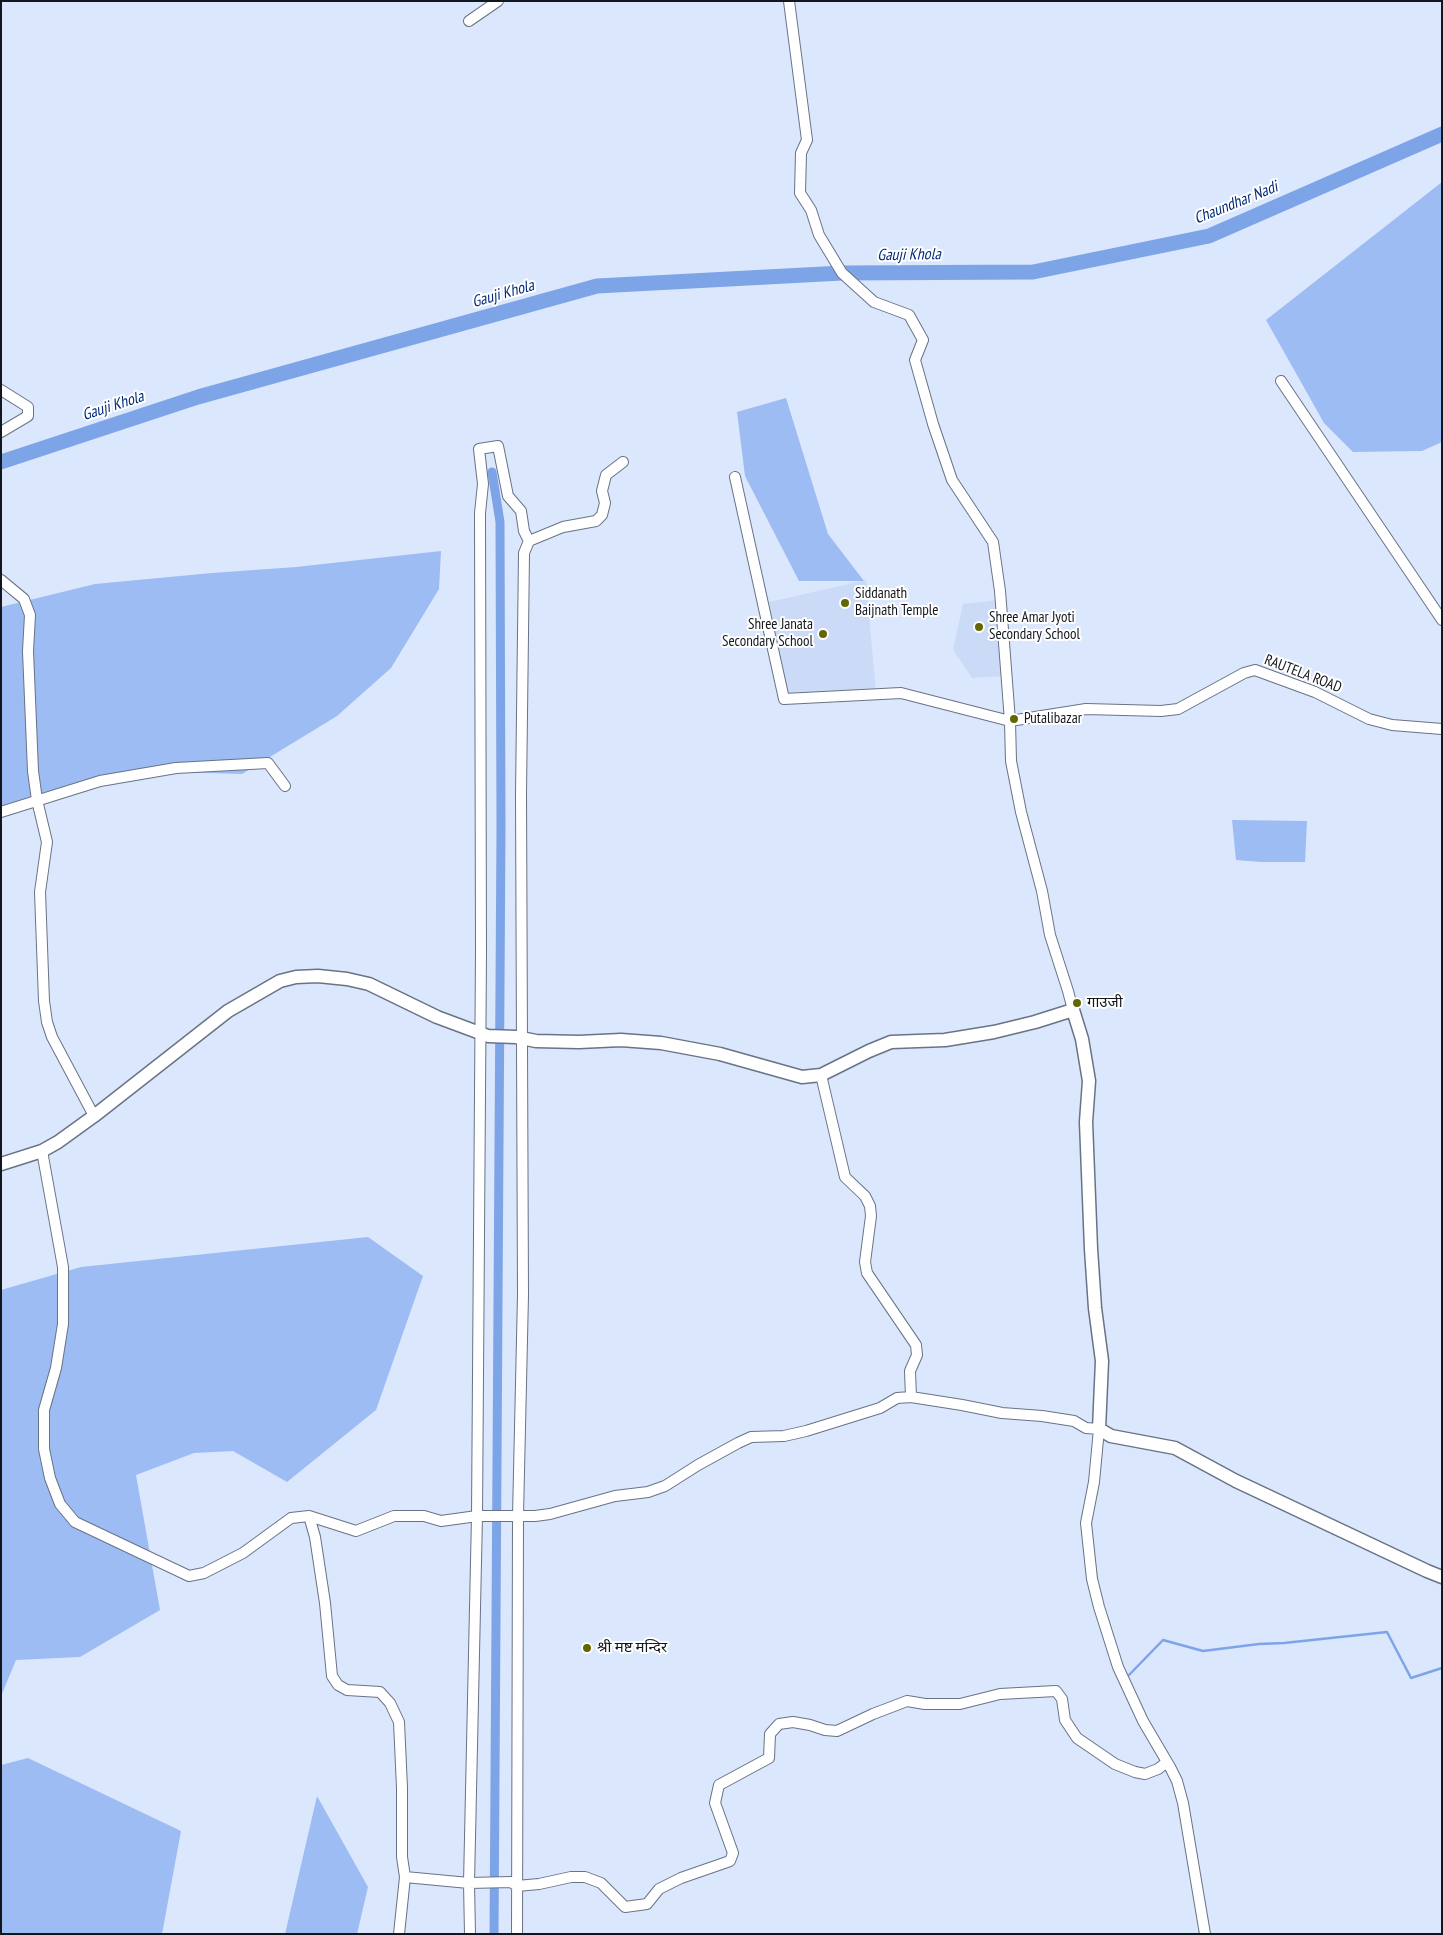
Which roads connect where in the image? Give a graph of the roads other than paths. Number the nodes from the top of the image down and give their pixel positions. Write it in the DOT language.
graph roads {
  1 [pos="498,1"];
  2 [pos="789,1"];
  3 [pos="469,21"];
  4 [pos="1281,381"];
  5 [pos="1,390"];
  6 [pos="1,432"];
  7 [pos="623,462"];
  8 [pos="735,478"];
  9 [pos="529,541"];
  10 [pos="1,580"];
  11 [pos="1442,620"];
  12 [pos="1010,721"];
  13 [pos="1442,729"];
  14 [pos="286,786"];
  15 [pos="37,800"];
  16 [pos="1,812"];
  17 [pos="1073,1010"];
  18 [pos="484,1036"];
  19 [pos="519,1037"];
  20 [pos="821,1075"];
  21 [pos="94,1116"];
  22 [pos="42,1151"];
  23 [pos="1,1164"];
  24 [pos="911,1397"];
  25 [pos="1099,1429"];
  26 [pos="309,1516"];
  27 [pos="479,1516"];
  28 [pos="516,1516"];
  29 [pos="1442,1576"];
  30 [pos="1167,1762"];
  31 [pos="405,1876"];
  32 [pos="474,1882"];
  33 [pos="514,1884"];
  34 [pos="399,1934"];
  35 [pos="470,1934"];
  36 [pos="517,1934"];
  37 [pos="1205,1934"];
  1 -- 3 [label="street"];
  2 -- 12 [label="street"];
  4 -- 11 [label="street"];
  5 -- 6 [label="street"];
  7 -- 9 [label="street"];
  8 -- 12 [label="street"];
  9 -- 18 [label="street"];
  9 -- 19 [label="street"];
  10 -- 15 [label="street"];
  12 -- 13 [label="street, RAUTELA ROAD"];
  12 -- 17 [label="street"];
  14 -- 15 [label="street"];
  15 -- 16 [label="street"];
  15 -- 21 [label="street"];
  17 -- 20 [label="street"];
  17 -- 25 [label="street"];
  18 -- 19 [label="street"];
  18 -- 21 [label="street"];
  18 -- 27 [label="street"];
  19 -- 20 [label="street"];
  19 -- 28 [label="street"];
  20 -- 24 [label="street"];
  21 -- 22 [label="street"];
  22 -- 23 [label="street"];
  22 -- 26 [label="street"];
  24 -- 25 [label="street"];
  24 -- 28 [label="street"];
  25 -- 29 [label="street"];
  25 -- 30 [label="street"];
  26 -- 27 [label="street"];
  26 -- 31 [label="street"];
  27 -- 28 [label="street"];
  27 -- 32 [label="street"];
  28 -- 33 [label="street"];
  30 -- 33 [label="street"];
  30 -- 37 [label="street"];
  31 -- 32 [label="street"];
  31 -- 34 [label="street"];
  32 -- 33 [label="street"];
  32 -- 35 [label="street"];
  33 -- 36 [label="street"];
}
